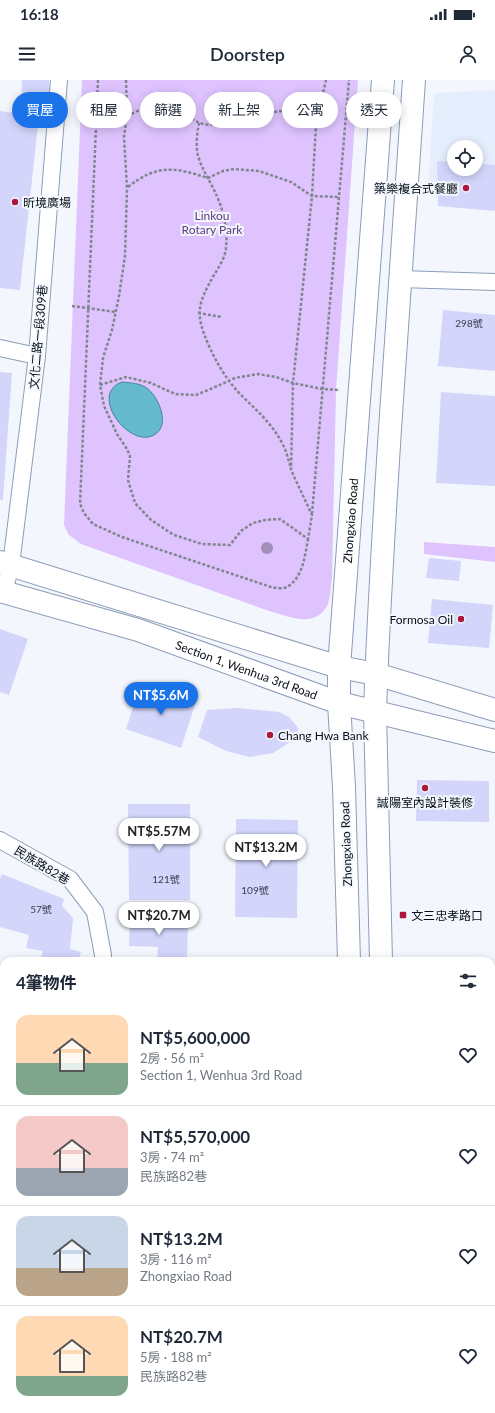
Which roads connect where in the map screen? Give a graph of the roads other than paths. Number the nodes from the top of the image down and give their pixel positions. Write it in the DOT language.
graph roads {
  1 [pos="59,80"];
  2 [pos="384,80"];
  3 [pos="414,80"];
  4 [pos="400,279"];
  5 [pos="495,282"];
  6 [pos="0,348"];
  7 [pos="38,356"];
  8 [pos="5,563"];
  9 [pos="2,591"];
  10 [pos="339,667"];
  11 [pos="376,674"];
  12 [pos="339,703"];
  13 [pos="495,710"];
  14 [pos="375,712"];
  15 [pos="495,740"];
  16 [pos="0,840"];
  17 [pos="103,957"];
  18 [pos="349,957"];
  19 [pos="380,957"];
  1 -- 7 [label="street, 文化二路一段309巷"];
  2 -- 10 [label="street, Zhongxiao Road"];
  3 -- 4 [label="street"];
  4 -- 5 [label="street"];
  4 -- 11 [label="street"];
  6 -- 7 [label="street"];
  7 -- 8 [label="street, 文化二路一段309巷"];
  8 -- 9 [label="street, 文化二路一段309巷"];
  8 -- 10 [label="street"];
  9 -- 12 [label="street, Section 1, Wenhua 3rd Road"];
  10 -- 11 [label="street"];
  10 -- 12 [label="street, Zhongxiao Road"];
  11 -- 13 [label="street"];
  11 -- 14 [label="street"];
  12 -- 14 [label="street, Section 1, Wenhua 3rd Road"];
  12 -- 18 [label="street, Zhongxiao Road"];
  14 -- 15 [label="street, Section 1, Wenhua 3rd Road"];
  14 -- 19 [label="street"];
  16 -- 17 [label="street, 民族路82巷"];
}
